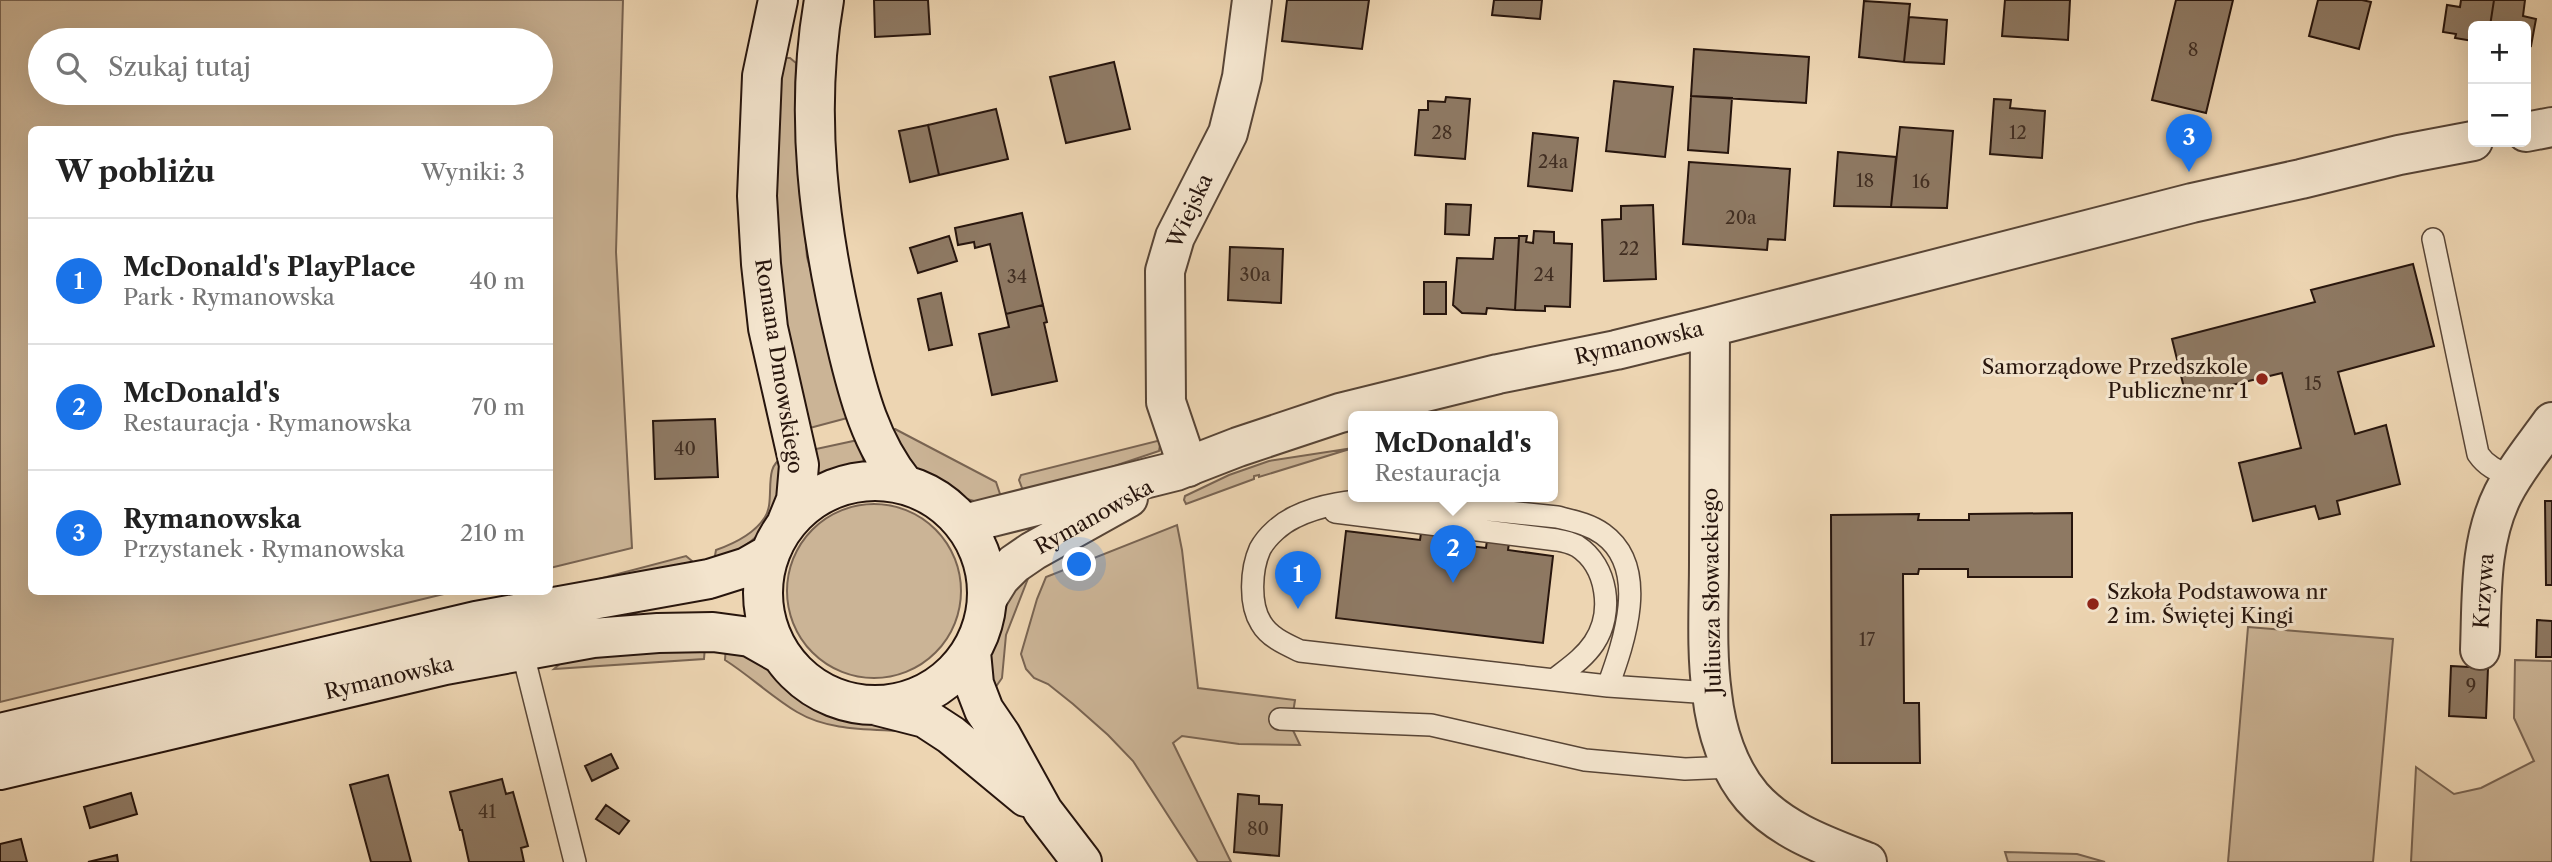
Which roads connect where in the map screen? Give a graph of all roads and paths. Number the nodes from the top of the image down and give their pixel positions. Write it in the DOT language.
graph roads {
  1 [pos="778,0"];
  2 [pos="824,0"];
  3 [pos="1252,0"];
  4 [pos="2552,127"];
  5 [pos="2531,131"];
  6 [pos="2468,142"];
  7 [pos="2433,239"];
  8 [pos="1710,327"];
  9 [pos="1352,411"];
  10 [pos="1348,412"];
  11 [pos="2552,423"];
  12 [pos="1182,469"];
  13 [pos="2512,477"];
  14 [pos="904,484"];
  15 [pos="1349,502"];
  16 [pos="1410,502"];
  17 [pos="1317,509"];
  18 [pos="787,523"];
  19 [pos="964,524"];
  20 [pos="768,555"];
  21 [pos="987,599"];
  22 [pos="578,603"];
  23 [pos="522,650"];
  24 [pos="2480,650"];
  25 [pos="971,652"];
  26 [pos="780,654"];
  27 [pos="1555,679"];
  28 [pos="1608,686"];
  29 [pos="1711,693"];
  30 [pos="876,705"];
  31 [pos="1280,719"];
  32 [pos="0,733"];
  33 [pos="1732,767"];
  34 [pos="0,770"];
  35 [pos="1043,811"];
  36 [pos="575,862"];
  37 [pos="1082,862"];
  38 [pos="1867,862"];
  1 -- 18 [label="main road, Romana Dmowskiego"];
  2 -- 14 [label="main road"];
  3 -- 12 [label="main road, Wiejska"];
  4 -- 5 [label="main road"];
  6 -- 8 [label="main road, Rymanowska"];
  7 -- 13 [label="lane"];
  8 -- 9 [label="main road, Rymanowska"];
  8 -- 29 [label="main road, Juliusza Słowackiego"];
  10 -- 12 [label="main road, Rymanowska"];
  11 -- 13 [label="main road, Krzywa"];
  12 -- 19 [label="main road, Rymanowska"];
  12 -- 21 [label="main road, Rymanowska"];
  13 -- 24 [label="main road, Krzywa"];
  14 -- 18 [label="main road"];
  14 -- 19 [label="main road"];
  15 -- 17 [label="lane"];
  16 -- 28 [label="lane"];
  17 -- 27 [label="lane"];
  17 -- 27 [label="lane"];
  18 -- 20 [label="main road"];
  19 -- 21 [label="main road"];
  20 -- 22 [label="main road, Rymanowska"];
  20 -- 26 [label="main road"];
  21 -- 25 [label="main road"];
  22 -- 23 [label="lane"];
  22 -- 32 [label="main road, Rymanowska"];
  23 -- 26 [label="main road, Rymanowska"];
  23 -- 34 [label="main road, Rymanowska"];
  23 -- 36 [label="lane"];
  25 -- 30 [label="main road"];
  25 -- 35 [label="main road"];
  26 -- 30 [label="main road"];
  27 -- 28 [label="lane"];
  28 -- 29 [label="lane"];
  29 -- 33 [label="main road, Juliusza Słowackiego"];
  30 -- 35 [label="main road"];
  31 -- 33 [label="lane"];
  33 -- 38 [label="main road, Juliusza Słowackiego"];
  35 -- 37 [label="main road"];
}
